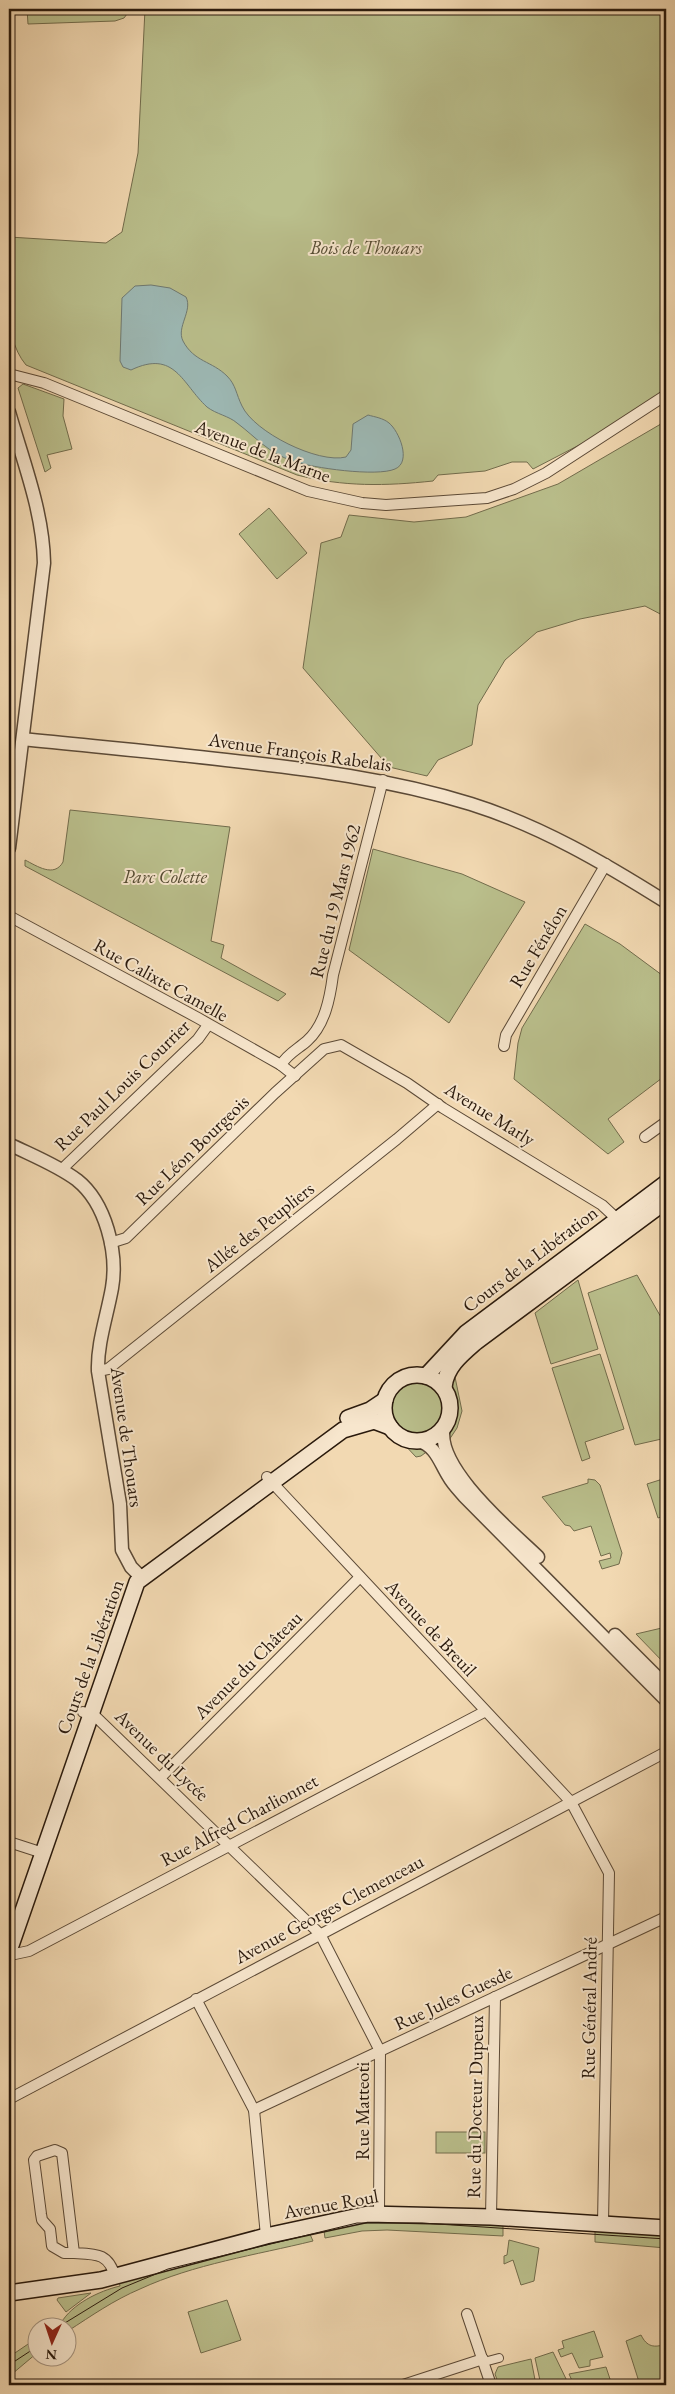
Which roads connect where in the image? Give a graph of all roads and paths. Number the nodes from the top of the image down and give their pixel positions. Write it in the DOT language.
graph roads {
  1 [pos="9,374"];
  2 [pos="666,395"];
  3 [pos="9,412"];
  4 [pos="23,739"];
  5 [pos="14,775"];
  6 [pos="383,780"];
  7 [pos="9,848"];
  8 [pos="606,864"];
  9 [pos="666,902"];
  10 [pos="9,916"];
  11 [pos="208,1025"];
  12 [pos="341,1045"];
  13 [pos="504,1046"];
  14 [pos="281,1065"];
  15 [pos="295,1076"];
  16 [pos="438,1104"];
  17 [pos="666,1122"];
  18 [pos="645,1137"];
  19 [pos="9,1144"];
  20 [pos="61,1170"];
  21 [pos="666,1183"];
  22 [pos="666,1201"];
  23 [pos="618,1219"];
  24 [pos="110,1242"];
  25 [pos="553,1285"];
  26 [pos="98,1371"];
  27 [pos="426,1376"];
  28 [pos="444,1387"];
  29 [pos="385,1400"];
  30 [pos="390,1427"];
  31 [pos="444,1428"];
  32 [pos="418,1441"];
  33 [pos="269,1479"];
  34 [pos="138,1575"];
  35 [pos="360,1577"];
  36 [pos="576,1602"];
  37 [pos="666,1686"];
  38 [pos="666,1700"];
  39 [pos="484,1712"];
  40 [pos="87,1713"];
  41 [pos="666,1752"];
  42 [pos="161,1777"];
  43 [pos="571,1802"];
  44 [pos="9,1842"];
  45 [pos="230,1845"];
  46 [pos="39,1852"];
  47 [pos="666,1917"];
  48 [pos="9,1928"];
  49 [pos="320,1934"];
  50 [pos="608,1945"];
  51 [pos="9,1952"];
  52 [pos="495,1997"];
  53 [pos="196,1999"];
  54 [pos="380,2051"];
  55 [pos="9,2099"];
  56 [pos="254,2110"];
  57 [pos="379,2213"];
  58 [pos="491,2218"];
  59 [pos="603,2224"];
  60 [pos="666,2228"];
  61 [pos="266,2236"];
  62 [pos="74,2253"];
  63 [pos="115,2277"];
  64 [pos="9,2293"];
  65 [pos="467,2314"];
  66 [pos="500,2358"];
  67 [pos="483,2361"];
  68 [pos="403,2385"];
  69 [pos="491,2385"];
  1 -- 2 [label="street, Avenue de la Marne"];
  3 -- 4 [label="street"];
  4 -- 5 [label="street"];
  4 -- 6 [label="street, Avenue François Rabelais"];
  5 -- 7 [label="street"];
  6 -- 8 [label="street, Avenue François Rabelais"];
  6 -- 14 [label="street, Rue du 19 Mars 1962"];
  8 -- 9 [label="street, Avenue François Rabelais"];
  8 -- 13 [label="street, Rue Fénélon"];
  10 -- 11 [label="street, Rue Calixte Camelle"];
  11 -- 14 [label="street, Rue Calixte Camelle"];
  11 -- 20 [label="street, Rue Paul Louis Courrier"];
  12 -- 15 [label="street, Rue Léon Bourgeois"];
  12 -- 16 [label="street, Avenue Marly"];
  14 -- 15 [label="street, Rue Calixte Camelle"];
  15 -- 24 [label="street, Rue Léon Bourgeois"];
  16 -- 23 [label="street, Avenue Marly"];
  16 -- 26 [label="street, Allée des Peupliers"];
  17 -- 18 [label="street"];
  19 -- 20 [label="street, Avenue de Thouars"];
  20 -- 24 [label="street, Avenue de Thouars"];
  21 -- 23 [label="main road, Cours de la Libération"];
  22 -- 25 [label="main road, Cours de la Libération"];
  23 -- 25 [label="main road"];
  23 -- 27 [label="main road, Cours de la Libération"];
  24 -- 26 [label="street, Avenue de Thouars"];
  25 -- 28 [label="main road, Cours de la Libération"];
  26 -- 34 [label="street, Avenue de Thouars"];
  27 -- 28 [label="main road"];
  27 -- 29 [label="main road"];
  28 -- 31 [label="main road"];
  29 -- 30 [label="main road"];
  29 -- 33 [label="main road, Cours de la Libération"];
  30 -- 32 [label="main road"];
  30 -- 33 [label="main road, Cours de la Libération"];
  31 -- 32 [label="main road"];
  31 -- 36 [label="street"];
  32 -- 36 [label="street"];
  33 -- 34 [label="main road, Cours de la Libération"];
  33 -- 35 [label="street, Avenue de Breuil"];
  34 -- 40 [label="main road, Cours de la Libération"];
  35 -- 39 [label="street, Avenue de Breuil"];
  35 -- 42 [label="street, Avenue du Château"];
  36 -- 37 [label="street"];
  36 -- 38 [label="street"];
  39 -- 43 [label="street, Avenue de Breuil"];
  39 -- 45 [label="street, Rue Alfred Charlionnet"];
  40 -- 42 [label="street, Avenue du Lycée"];
  40 -- 46 [label="main road, Cours de la Libération"];
  41 -- 43 [label="street, Avenue Georges Clemenceau"];
  42 -- 45 [label="street, Avenue du Lycée"];
  43 -- 49 [label="street, Avenue Georges Clemenceau"];
  43 -- 50 [label="street, Rue Général André"];
  44 -- 46 [label="street"];
  45 -- 49 [label="street, Avenue du Lycée"];
  45 -- 51 [label="street, Rue Alfred Charlionnet"];
  46 -- 48 [label="main road, Cours de la Libération"];
  46 -- 51 [label="main road, Cours de la Libération"];
  47 -- 50 [label="street, Rue Jules Guesde"];
  49 -- 53 [label="street, Avenue Georges Clemenceau"];
  49 -- 54 [label="street, Rue Matteoti"];
  50 -- 52 [label="street, Rue Jules Guesde"];
  50 -- 59 [label="street, Rue Général André"];
  52 -- 54 [label="street, Rue Jules Guesde"];
  52 -- 58 [label="street, Rue du Docteur Dupeux"];
  53 -- 55 [label="street, Avenue Georges Clemenceau"];
  53 -- 56 [label="street"];
  54 -- 56 [label="street, Rue Jules Guesde"];
  54 -- 57 [label="street, Rue Matteoti"];
  56 -- 61 [label="street"];
  57 -- 58 [label="main road, Avenue Roul"];
  57 -- 61 [label="main road, Avenue Roul"];
  58 -- 59 [label="main road, Avenue Roul"];
  59 -- 60 [label="main road, Avenue Roul"];
  61 -- 63 [label="main road, Avenue Roul"];
  62 -- 62 [label="street"];
  62 -- 63 [label="street"];
  63 -- 64 [label="main road, Avenue Roul"];
  65 -- 67 [label="street"];
  66 -- 67 [label="street"];
  67 -- 68 [label="street"];
  67 -- 69 [label="street"];
}
